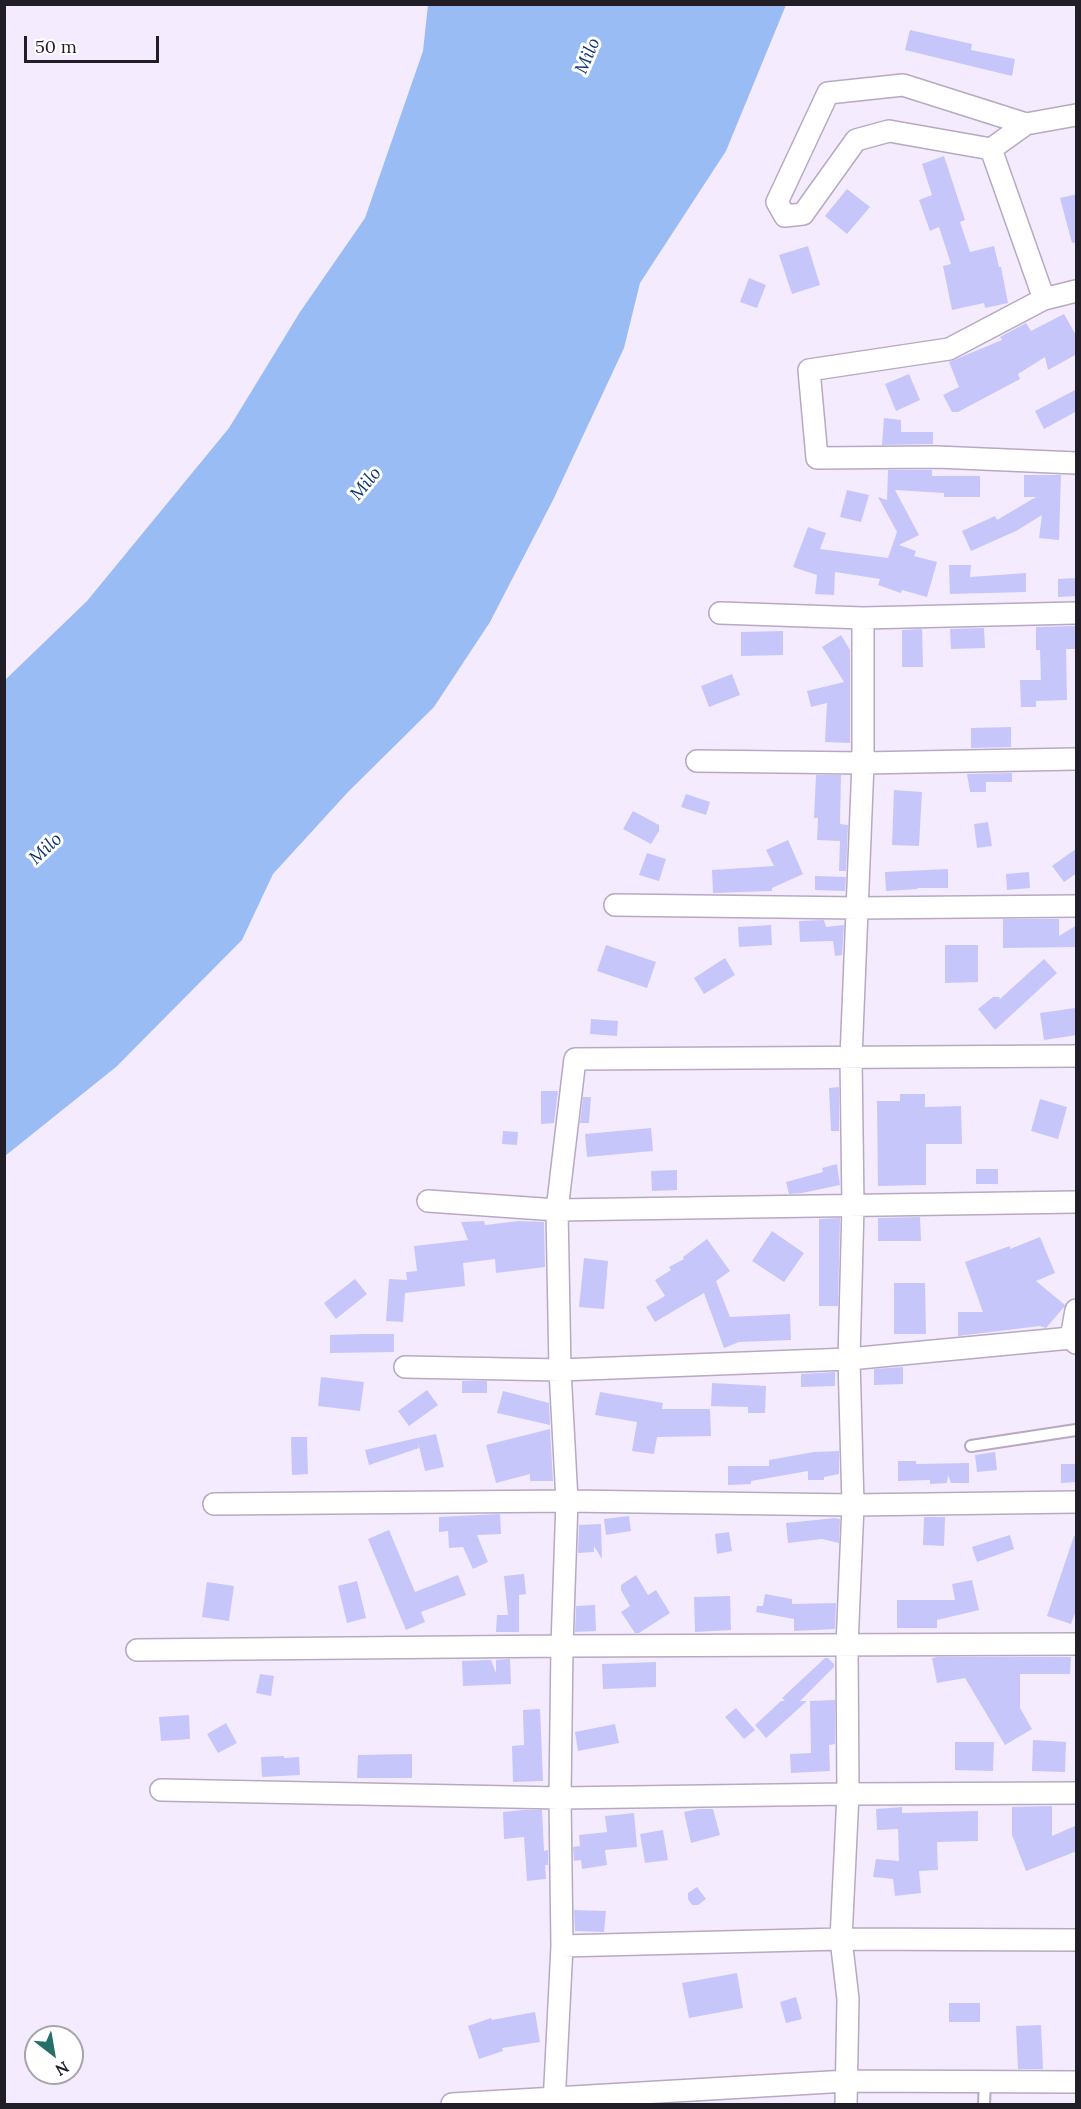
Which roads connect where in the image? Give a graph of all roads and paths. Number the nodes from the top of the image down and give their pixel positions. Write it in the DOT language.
graph roads {
  1 [pos="1077,115"];
  2 [pos="1026,124"];
  3 [pos="991,149"];
  4 [pos="1077,291"];
  5 [pos="1044,299"];
  6 [pos="1077,463"];
  7 [pos="720,613"];
  8 [pos="1077,613"];
  9 [pos="863,618"];
  10 [pos="1077,759"];
  11 [pos="697,761"];
  12 [pos="863,763"];
  13 [pos="615,905"];
  14 [pos="1077,906"];
  15 [pos="858,908"];
  16 [pos="1077,1056"];
  17 [pos="851,1058"];
  18 [pos="428,1201"];
  19 [pos="1077,1202"];
  20 [pos="853,1206"];
  21 [pos="557,1210"];
  22 [pos="1077,1310"];
  23 [pos="1074,1340"];
  24 [pos="849,1359"];
  25 [pos="405,1367"];
  26 [pos="560,1370"];
  27 [pos="1077,1430"];
  28 [pos="971,1446"];
  29 [pos="567,1501"];
  30 [pos="1077,1502"];
  31 [pos="214,1504"];
  32 [pos="853,1505"];
  33 [pos="1077,1644"];
  34 [pos="562,1646"];
  35 [pos="847,1646"];
  36 [pos="137,1650"];
  37 [pos="161,1790"];
  38 [pos="1077,1793"];
  39 [pos="848,1794"];
  40 [pos="560,1798"];
  41 [pos="841,1939"];
  42 [pos="1077,1940"];
  43 [pos="562,1946"];
  44 [pos="846,2081"];
  45 [pos="985,2081"];
  46 [pos="1077,2082"];
  47 [pos="554,2101"];
  48 [pos="452,2104"];
  49 [pos="846,2104"];
  50 [pos="984,2104"];
  1 -- 2 [label="street"];
  2 -- 3 [label="street"];
  2 -- 3 [label="street"];
  3 -- 5 [label="street"];
  4 -- 5 [label="street"];
  5 -- 6 [label="street"];
  7 -- 9 [label="street"];
  8 -- 9 [label="street"];
  9 -- 12 [label="street"];
  10 -- 12 [label="street"];
  11 -- 12 [label="street"];
  12 -- 15 [label="street"];
  13 -- 15 [label="street"];
  14 -- 15 [label="street"];
  15 -- 17 [label="street"];
  16 -- 17 [label="street"];
  17 -- 20 [label="street"];
  17 -- 21 [label="street"];
  18 -- 21 [label="street"];
  19 -- 20 [label="street"];
  20 -- 21 [label="street"];
  20 -- 24 [label="street"];
  21 -- 26 [label="street"];
  22 -- 23 [label="street"];
  23 -- 24 [label="street"];
  24 -- 26 [label="street"];
  24 -- 32 [label="street"];
  25 -- 26 [label="street"];
  26 -- 29 [label="street"];
  27 -- 28 [label="lane"];
  29 -- 31 [label="street"];
  29 -- 32 [label="street"];
  29 -- 34 [label="street"];
  30 -- 32 [label="street"];
  32 -- 35 [label="street"];
  33 -- 35 [label="street"];
  34 -- 35 [label="street"];
  34 -- 36 [label="street"];
  34 -- 40 [label="street"];
  35 -- 39 [label="street"];
  37 -- 40 [label="street"];
  38 -- 39 [label="street"];
  39 -- 40 [label="street"];
  39 -- 41 [label="street"];
  40 -- 43 [label="street"];
  41 -- 42 [label="street"];
  41 -- 43 [label="street"];
  41 -- 44 [label="street"];
  43 -- 47 [label="street"];
  44 -- 45 [label="street"];
  44 -- 47 [label="street"];
  44 -- 49 [label="street"];
  45 -- 46 [label="street"];
  45 -- 50 [label="lane"];
  47 -- 48 [label="street"];
}
